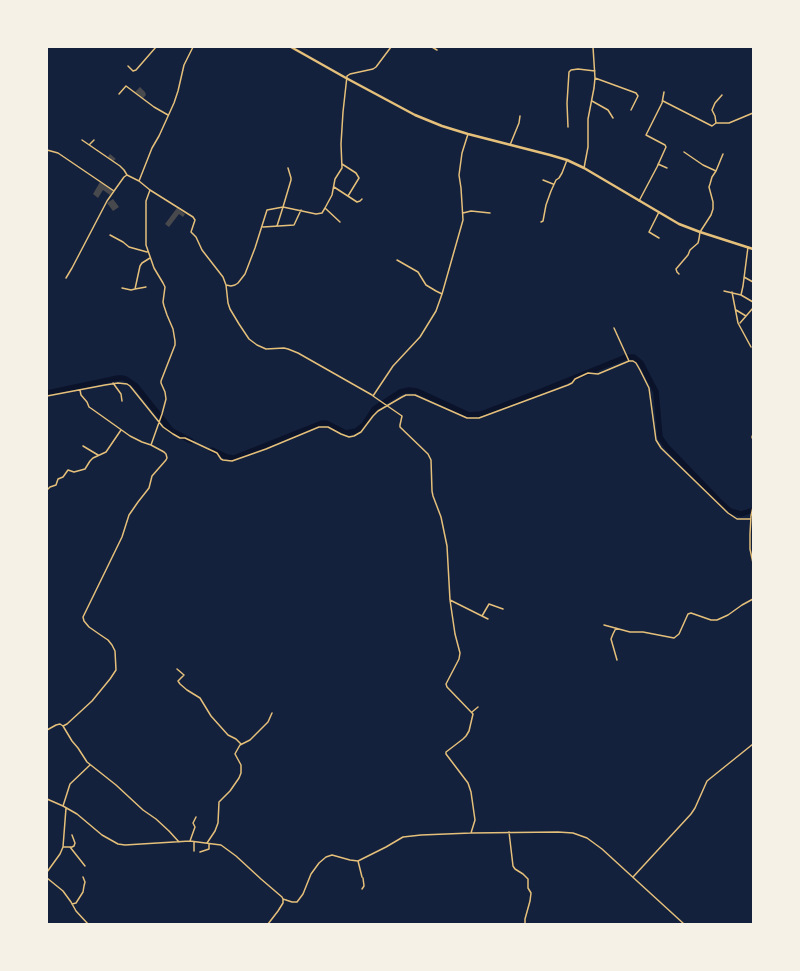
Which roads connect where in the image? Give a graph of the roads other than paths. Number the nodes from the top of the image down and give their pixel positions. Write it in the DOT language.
graph roads {
  1 [pos="156,47"];
  2 [pos="193,47"];
  3 [pos="291,47"];
  4 [pos="391,47"];
  5 [pos="432,47"];
  6 [pos="593,47"];
  7 [pos="437,50"];
  8 [pos="128,66"];
  9 [pos="595,71"];
  10 [pos="346,78"];
  11 [pos="595,78"];
  12 [pos="664,92"];
  13 [pos="119,94"];
  14 [pos="722,95"];
  15 [pos="592,101"];
  16 [pos="663,101"];
  17 [pos="631,110"];
  18 [pos="753,113"];
  19 [pos="168,115"];
  20 [pos="520,116"];
  21 [pos="613,118"];
  22 [pos="716,123"];
  23 [pos="568,127"];
  24 [pos="468,134"];
  25 [pos="82,140"];
  26 [pos="94,140"];
  27 [pos="89,145"];
  28 [pos="510,145"];
  29 [pos="47,150"];
  30 [pos="684,152"];
  31 [pos="723,154"];
  32 [pos="567,160"];
  33 [pos="342,164"];
  34 [pos="658,164"];
  35 [pos="288,168"];
  36 [pos="582,168"];
  37 [pos="667,168"];
  38 [pos="716,171"];
  39 [pos="127,175"];
  40 [pos="543,180"];
  41 [pos="139,181"];
  42 [pos="554,184"];
  43 [pos="334,187"];
  44 [pos="114,190"];
  45 [pos="150,190"];
  46 [pos="348,196"];
  47 [pos="362,199"];
  48 [pos="639,201"];
  49 [pos="283,207"];
  50 [pos="325,208"];
  51 [pos="301,210"];
  52 [pos="659,212"];
  53 [pos="463,213"];
  54 [pos="490,213"];
  55 [pos="340,222"];
  56 [pos="541,222"];
  57 [pos="276,226"];
  58 [pos="262,227"];
  59 [pos="700,232"];
  60 [pos="110,235"];
  61 [pos="658,238"];
  62 [pos="748,247"];
  63 [pos="753,249"];
  64 [pos="148,252"];
  65 [pos="150,258"];
  66 [pos="397,260"];
  67 [pos="679,274"];
  68 [pos="744,277"];
  69 [pos="66,278"];
  70 [pos="753,282"];
  71 [pos="226,285"];
  72 [pos="146,287"];
  73 [pos="122,288"];
  74 [pos="135,289"];
  75 [pos="724,291"];
  76 [pos="732,292"];
  77 [pos="442,294"];
  78 [pos="741,295"];
  79 [pos="753,302"];
  80 [pos="753,308"];
  81 [pos="736,310"];
  82 [pos="746,316"];
  83 [pos="739,324"];
  84 [pos="614,328"];
  85 [pos="751,347"];
  86 [pos="628,360"];
  87 [pos="113,384"];
  88 [pos="80,390"];
  89 [pos="47,396"];
  90 [pos="373,396"];
  91 [pos="122,401"];
  92 [pos="387,405"];
  93 [pos="159,420"];
  94 [pos="121,430"];
  95 [pos="753,434"];
  96 [pos="753,440"];
  97 [pos="150,445"];
  98 [pos="84,446"];
  99 [pos="98,455"];
  100 [pos="47,490"];
  101 [pos="753,507"];
  102 [pos="751,517"];
  103 [pos="753,563"];
  104 [pos="753,599"];
  105 [pos="450,600"];
  106 [pos="503,609"];
  107 [pos="482,616"];
  108 [pos="488,619"];
  109 [pos="604,625"];
  110 [pos="616,628"];
  111 [pos="617,660"];
  112 [pos="177,668"];
  113 [pos="478,707"];
  114 [pos="472,712"];
  115 [pos="272,713"];
  116 [pos="63,726"];
  117 [pos="47,730"];
  118 [pos="241,744"];
  119 [pos="753,744"];
  120 [pos="90,765"];
  121 [pos="47,799"];
  122 [pos="63,806"];
  123 [pos="66,808"];
  124 [pos="196,817"];
  125 [pos="509,832"];
  126 [pos="472,833"];
  127 [pos="72,835"];
  128 [pos="179,842"];
  129 [pos="190,842"];
  130 [pos="194,842"];
  131 [pos="208,843"];
  132 [pos="63,847"];
  133 [pos="70,847"];
  134 [pos="194,851"];
  135 [pos="200,852"];
  136 [pos="358,860"];
  137 [pos="85,866"];
  138 [pos="47,872"];
  139 [pos="83,877"];
  140 [pos="633,877"];
  141 [pos="47,878"];
  142 [pos="362,889"];
  143 [pos="284,899"];
  144 [pos="72,904"];
  145 [pos="88,924"];
  146 [pos="268,924"];
  147 [pos="525,924"];
  148 [pos="684,924"];
  1 -- 8 [label="street"];
  2 -- 19 [label="street"];
  3 -- 10 [label="main road"];
  4 -- 10 [label="street"];
  5 -- 7 [label="street"];
  6 -- 9 [label="street"];
  9 -- 11 [label="street"];
  9 -- 23 [label="street"];
  10 -- 24 [label="main road"];
  10 -- 33 [label="street"];
  11 -- 15 [label="street"];
  11 -- 17 [label="street"];
  12 -- 16 [label="street"];
  13 -- 19 [label="street"];
  14 -- 22 [label="street"];
  15 -- 21 [label="street"];
  15 -- 36 [label="street"];
  16 -- 22 [label="street"];
  16 -- 34 [label="street"];
  18 -- 22 [label="street"];
  19 -- 41 [label="street"];
  20 -- 28 [label="street"];
  24 -- 28 [label="main road"];
  24 -- 53 [label="street"];
  25 -- 27 [label="street"];
  26 -- 27 [label="street"];
  27 -- 39 [label="street"];
  28 -- 32 [label="main road"];
  29 -- 44 [label="street"];
  30 -- 38 [label="street"];
  31 -- 38 [label="street"];
  32 -- 36 [label="main road"];
  32 -- 42 [label="street"];
  33 -- 43 [label="street"];
  33 -- 46 [label="street"];
  34 -- 37 [label="street"];
  34 -- 48 [label="street"];
  35 -- 49 [label="street"];
  36 -- 48 [label="main road"];
  38 -- 59 [label="street"];
  39 -- 41 [label="street"];
  39 -- 44 [label="street"];
  40 -- 42 [label="street"];
  41 -- 45 [label="street"];
  42 -- 56 [label="street"];
  43 -- 46 [label="street"];
  43 -- 50 [label="street"];
  44 -- 69 [label="street"];
  45 -- 64 [label="street"];
  45 -- 71 [label="street"];
  46 -- 47 [label="street"];
  48 -- 52 [label="main road"];
  49 -- 51 [label="street"];
  49 -- 57 [label="street"];
  49 -- 58 [label="street"];
  50 -- 51 [label="street"];
  50 -- 55 [label="street"];
  51 -- 57 [label="street"];
  52 -- 59 [label="main road"];
  52 -- 61 [label="street"];
  53 -- 54 [label="street"];
  53 -- 77 [label="street"];
  57 -- 58 [label="street"];
  58 -- 71 [label="street"];
  59 -- 62 [label="main road"];
  59 -- 67 [label="street"];
  60 -- 64 [label="street"];
  62 -- 63 [label="main road"];
  62 -- 68 [label="street"];
  64 -- 65 [label="street"];
  65 -- 74 [label="street"];
  65 -- 93 [label="street"];
  66 -- 77 [label="street"];
  68 -- 70 [label="street"];
  68 -- 78 [label="street"];
  71 -- 90 [label="street"];
  72 -- 74 [label="street"];
  73 -- 74 [label="street"];
  75 -- 76 [label="street"];
  76 -- 78 [label="street"];
  76 -- 81 [label="street"];
  77 -- 90 [label="street"];
  78 -- 79 [label="street"];
  80 -- 82 [label="street"];
  81 -- 82 [label="street"];
  81 -- 83 [label="street"];
  82 -- 83 [label="street"];
  83 -- 85 [label="street"];
  84 -- 86 [label="street"];
  86 -- 92 [label="street"];
  86 -- 102 [label="street"];
  87 -- 88 [label="street"];
  87 -- 91 [label="street"];
  87 -- 93 [label="street"];
  88 -- 89 [label="street"];
  88 -- 94 [label="street"];
  90 -- 92 [label="street"];
  92 -- 93 [label="street"];
  92 -- 105 [label="street"];
  93 -- 97 [label="street"];
  94 -- 97 [label="street"];
  94 -- 99 [label="street"];
  95 -- 96 [label="street"];
  97 -- 116 [label="street"];
  98 -- 99 [label="street"];
  99 -- 100 [label="street"];
  101 -- 102 [label="street"];
  102 -- 103 [label="street"];
  104 -- 110 [label="street"];
  105 -- 107 [label="street"];
  105 -- 114 [label="street"];
  106 -- 107 [label="street"];
  107 -- 108 [label="street"];
  109 -- 110 [label="street"];
  110 -- 111 [label="street"];
  112 -- 118 [label="street"];
  113 -- 114 [label="street"];
  114 -- 126 [label="street"];
  115 -- 118 [label="street"];
  116 -- 117 [label="street"];
  116 -- 120 [label="street"];
  118 -- 131 [label="street"];
  119 -- 140 [label="street"];
  120 -- 122 [label="street"];
  120 -- 128 [label="street"];
  121 -- 122 [label="street"];
  122 -- 123 [label="street"];
  123 -- 128 [label="street"];
  123 -- 132 [label="street"];
  124 -- 129 [label="street"];
  125 -- 126 [label="street"];
  125 -- 140 [label="street"];
  125 -- 147 [label="street"];
  126 -- 136 [label="street"];
  127 -- 133 [label="street"];
  128 -- 129 [label="street"];
  129 -- 130 [label="street"];
  130 -- 131 [label="street"];
  130 -- 134 [label="street"];
  131 -- 135 [label="street"];
  131 -- 143 [label="street"];
  132 -- 133 [label="street"];
  132 -- 138 [label="street"];
  133 -- 137 [label="street"];
  136 -- 142 [label="street"];
  136 -- 143 [label="street"];
  139 -- 144 [label="street"];
  140 -- 148 [label="street"];
  141 -- 144 [label="street"];
  143 -- 146 [label="street"];
  144 -- 145 [label="street"];
}
